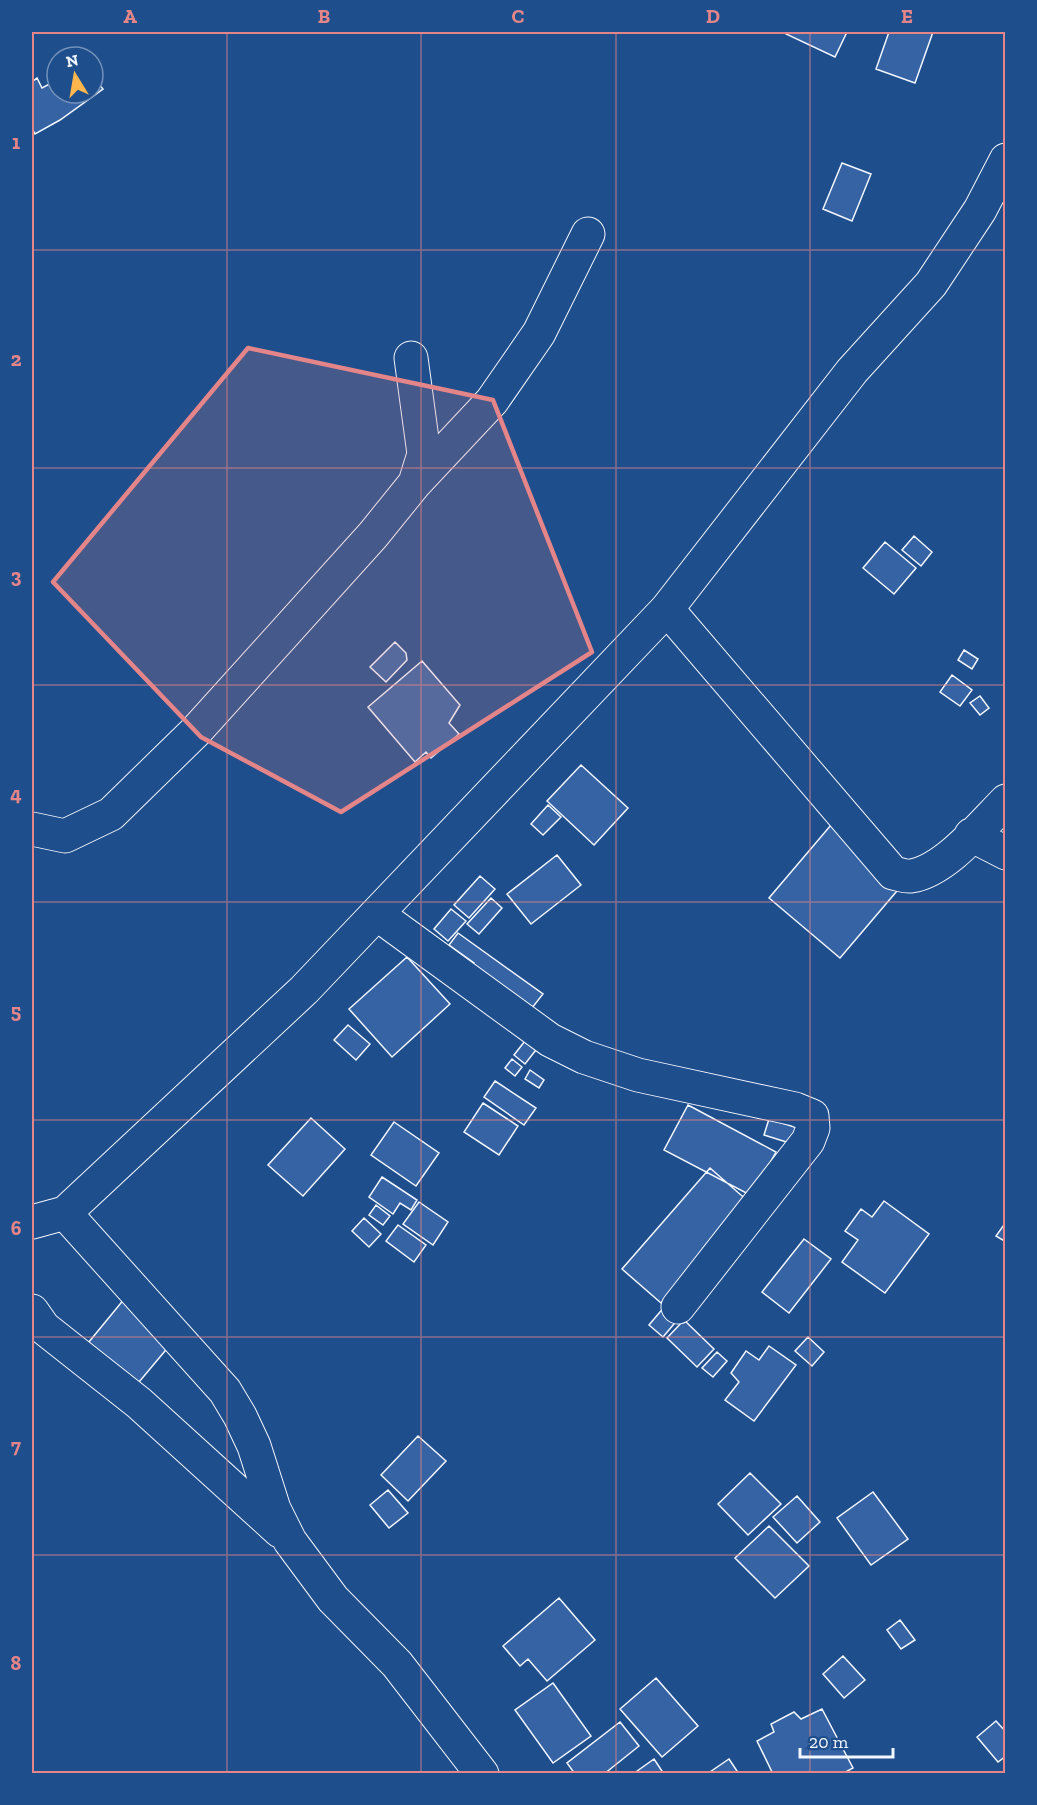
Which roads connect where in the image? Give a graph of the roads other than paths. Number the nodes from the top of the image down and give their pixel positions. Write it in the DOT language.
graph roads {
  1 [pos="1005,160"];
  2 [pos="588,234"];
  3 [pos="411,358"];
  4 [pos="415,483"];
  5 [pos="667,609"];
  6 [pos="1005,801"];
  7 [pos="32,829"];
  8 [pos="971,835"];
  9 [pos="1005,854"];
  10 [pos="377,914"];
  11 [pos="65,1213"];
  12 [pos="32,1222"];
  13 [pos="678,1307"];
  14 [pos="32,1311"];
  15 [pos="290,1541"];
  16 [pos="482,1773"];
  1 -- 5 [label="street"];
  2 -- 4 [label="street"];
  3 -- 4 [label="street"];
  4 -- 7 [label="street"];
  5 -- 8 [label="street"];
  5 -- 10 [label="street"];
  6 -- 8 [label="street"];
  8 -- 9 [label="street"];
  10 -- 11 [label="street"];
  10 -- 13 [label="street"];
  11 -- 12 [label="street"];
  11 -- 15 [label="street"];
  14 -- 15 [label="street"];
  15 -- 16 [label="street"];
}
